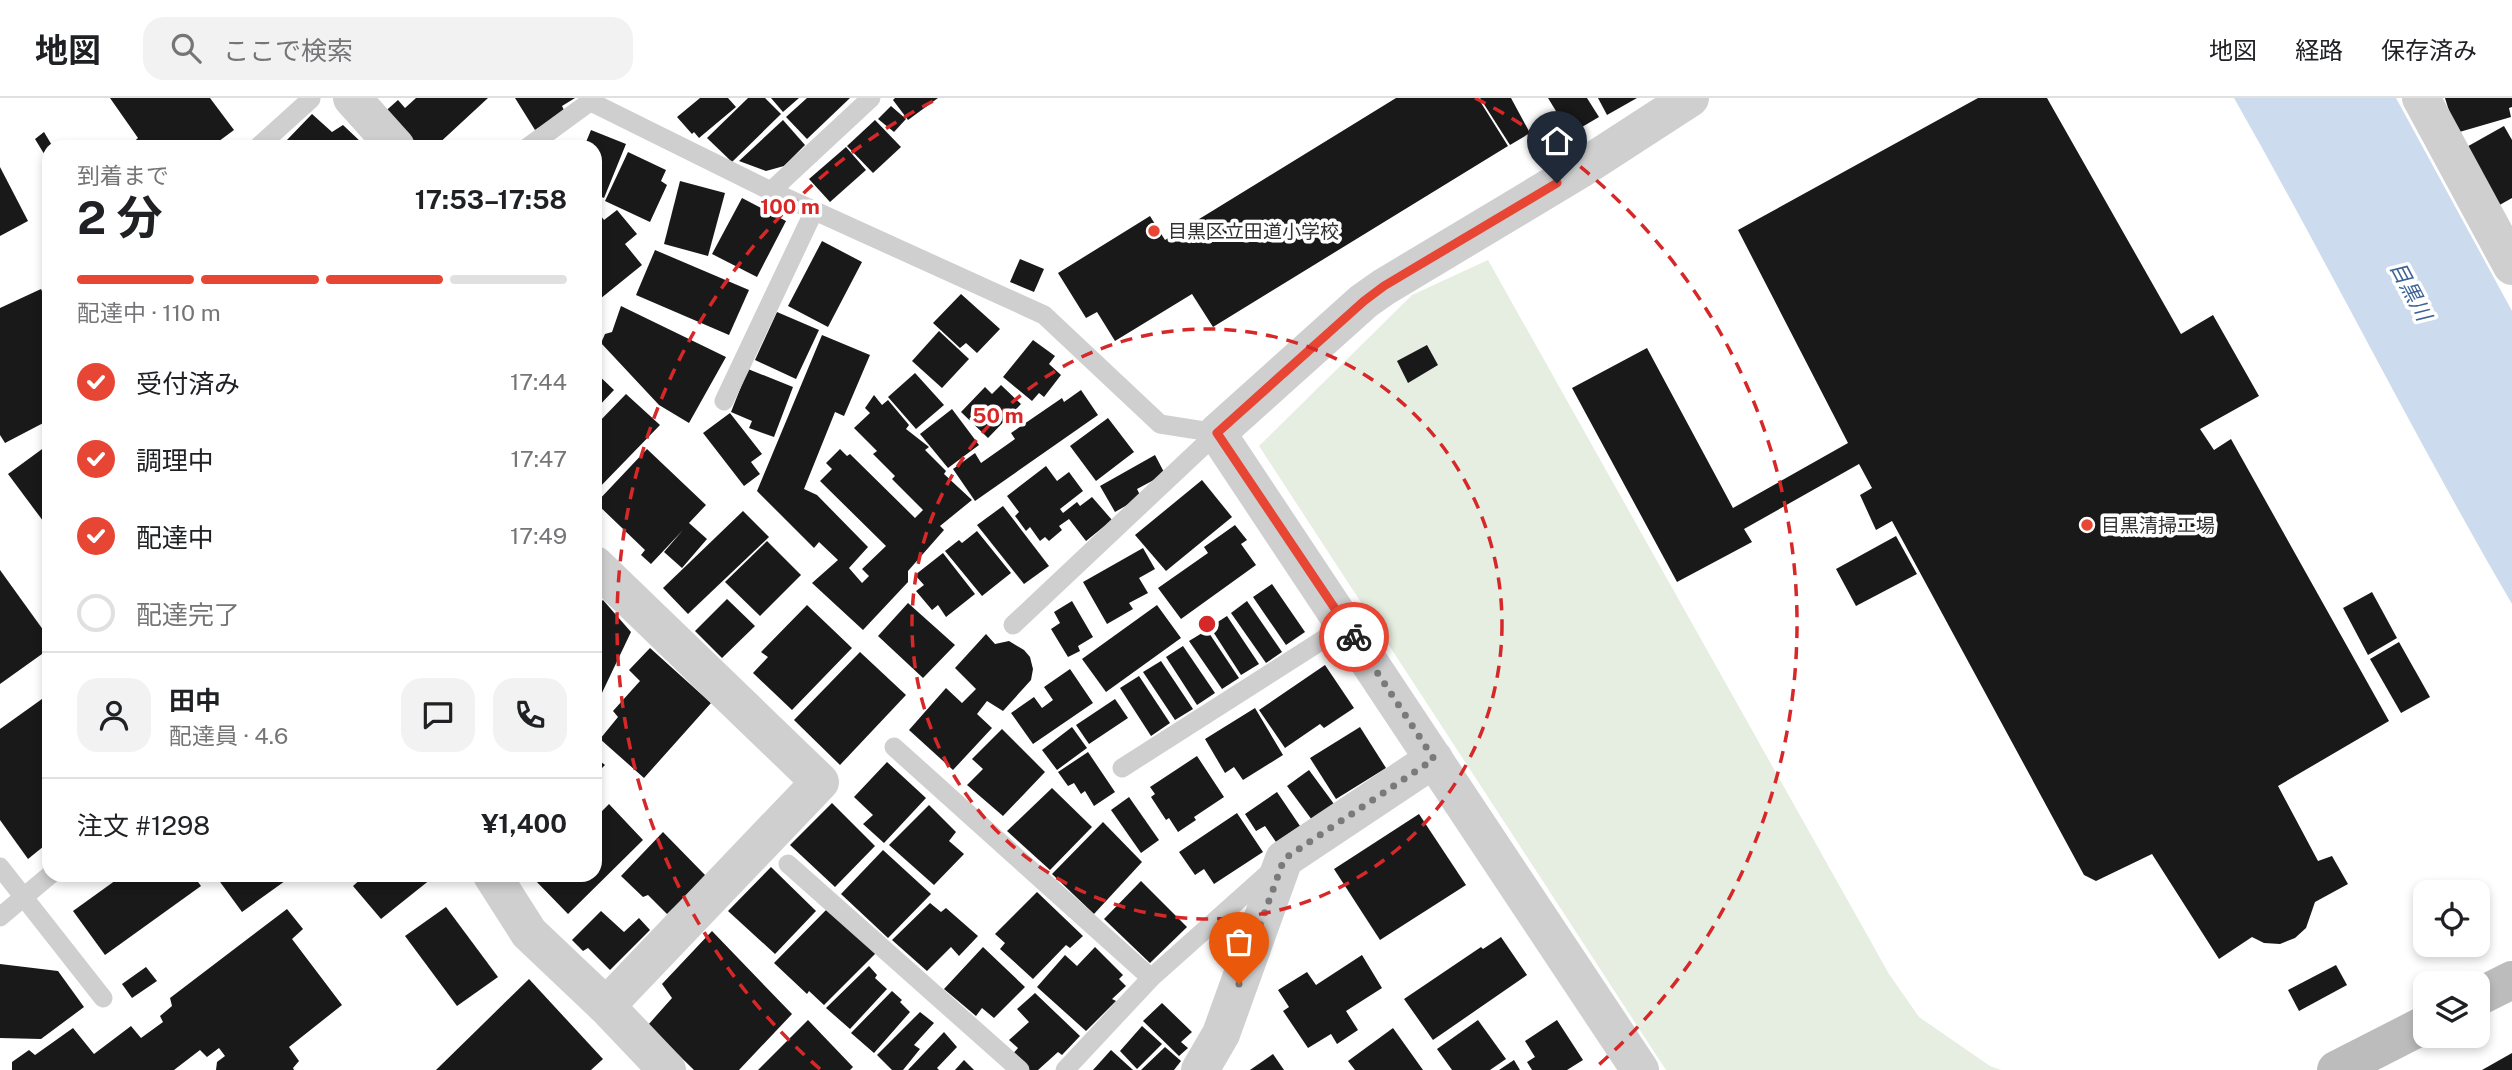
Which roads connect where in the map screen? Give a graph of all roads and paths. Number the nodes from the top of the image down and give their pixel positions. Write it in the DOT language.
graph roads {
  1 [pos="352,98"];
  2 [pos="871,98"];
  3 [pos="1690,98"];
  4 [pos="2421,98"];
  5 [pos="311,99"];
  6 [pos="593,100"];
  7 [pos="266,140"];
  8 [pos="390,140"];
  9 [pos="538,140"];
  10 [pos="771,191"];
  11 [pos="814,211"];
  12 [pos="2512,266"];
  13 [pos="724,401"];
  14 [pos="1217,433"];
  15 [pos="602,572"];
  16 [pos="1013,625"];
  17 [pos="1346,625"];
  18 [pos="894,747"];
  19 [pos="1434,759"];
  20 [pos="1122,768"];
  21 [pos="1284,859"];
  22 [pos="788,864"];
  23 [pos="0,867"];
  24 [pos="42,882"];
  25 [pos="496,882"];
  26 [pos="23,897"];
  27 [pos="0,917"];
  28 [pos="1151,978"];
  29 [pos="2512,980"];
  30 [pos="2490,991"];
  31 [pos="103,998"];
  32 [pos="606,1006"];
  33 [pos="2413,1031"];
  34 [pos="1630,1067"];
  35 [pos="667,1070"];
  36 [pos="1020,1070"];
  37 [pos="1065,1070"];
  38 [pos="1200,1070"];
  39 [pos="2336,1070"];
  1 -- 8 [label="street"];
  2 -- 10 [label="lane"];
  3 -- 14 [label="street"];
  4 -- 12 [label="street"];
  5 -- 7 [label="lane"];
  6 -- 9 [label="lane"];
  6 -- 10 [label="lane"];
  10 -- 11 [label="lane"];
  11 -- 13 [label="lane"];
  11 -- 14 [label="lane"];
  14 -- 16 [label="lane"];
  14 -- 17 [label="street"];
  15 -- 32 [label="street"];
  17 -- 19 [label="street"];
  17 -- 20 [label="lane"];
  18 -- 28 [label="lane"];
  19 -- 21 [label="street"];
  19 -- 34 [label="street"];
  21 -- 28 [label="lane"];
  21 -- 38 [label="street"];
  22 -- 36 [label="lane"];
  23 -- 26 [label="lane"];
  24 -- 26 [label="lane"];
  25 -- 32 [label="street"];
  26 -- 27 [label="lane"];
  26 -- 31 [label="lane"];
  28 -- 37 [label="lane"];
  29 -- 30 [label="street"];
  32 -- 35 [label="street"];
  33 -- 39 [label="street"];
}
